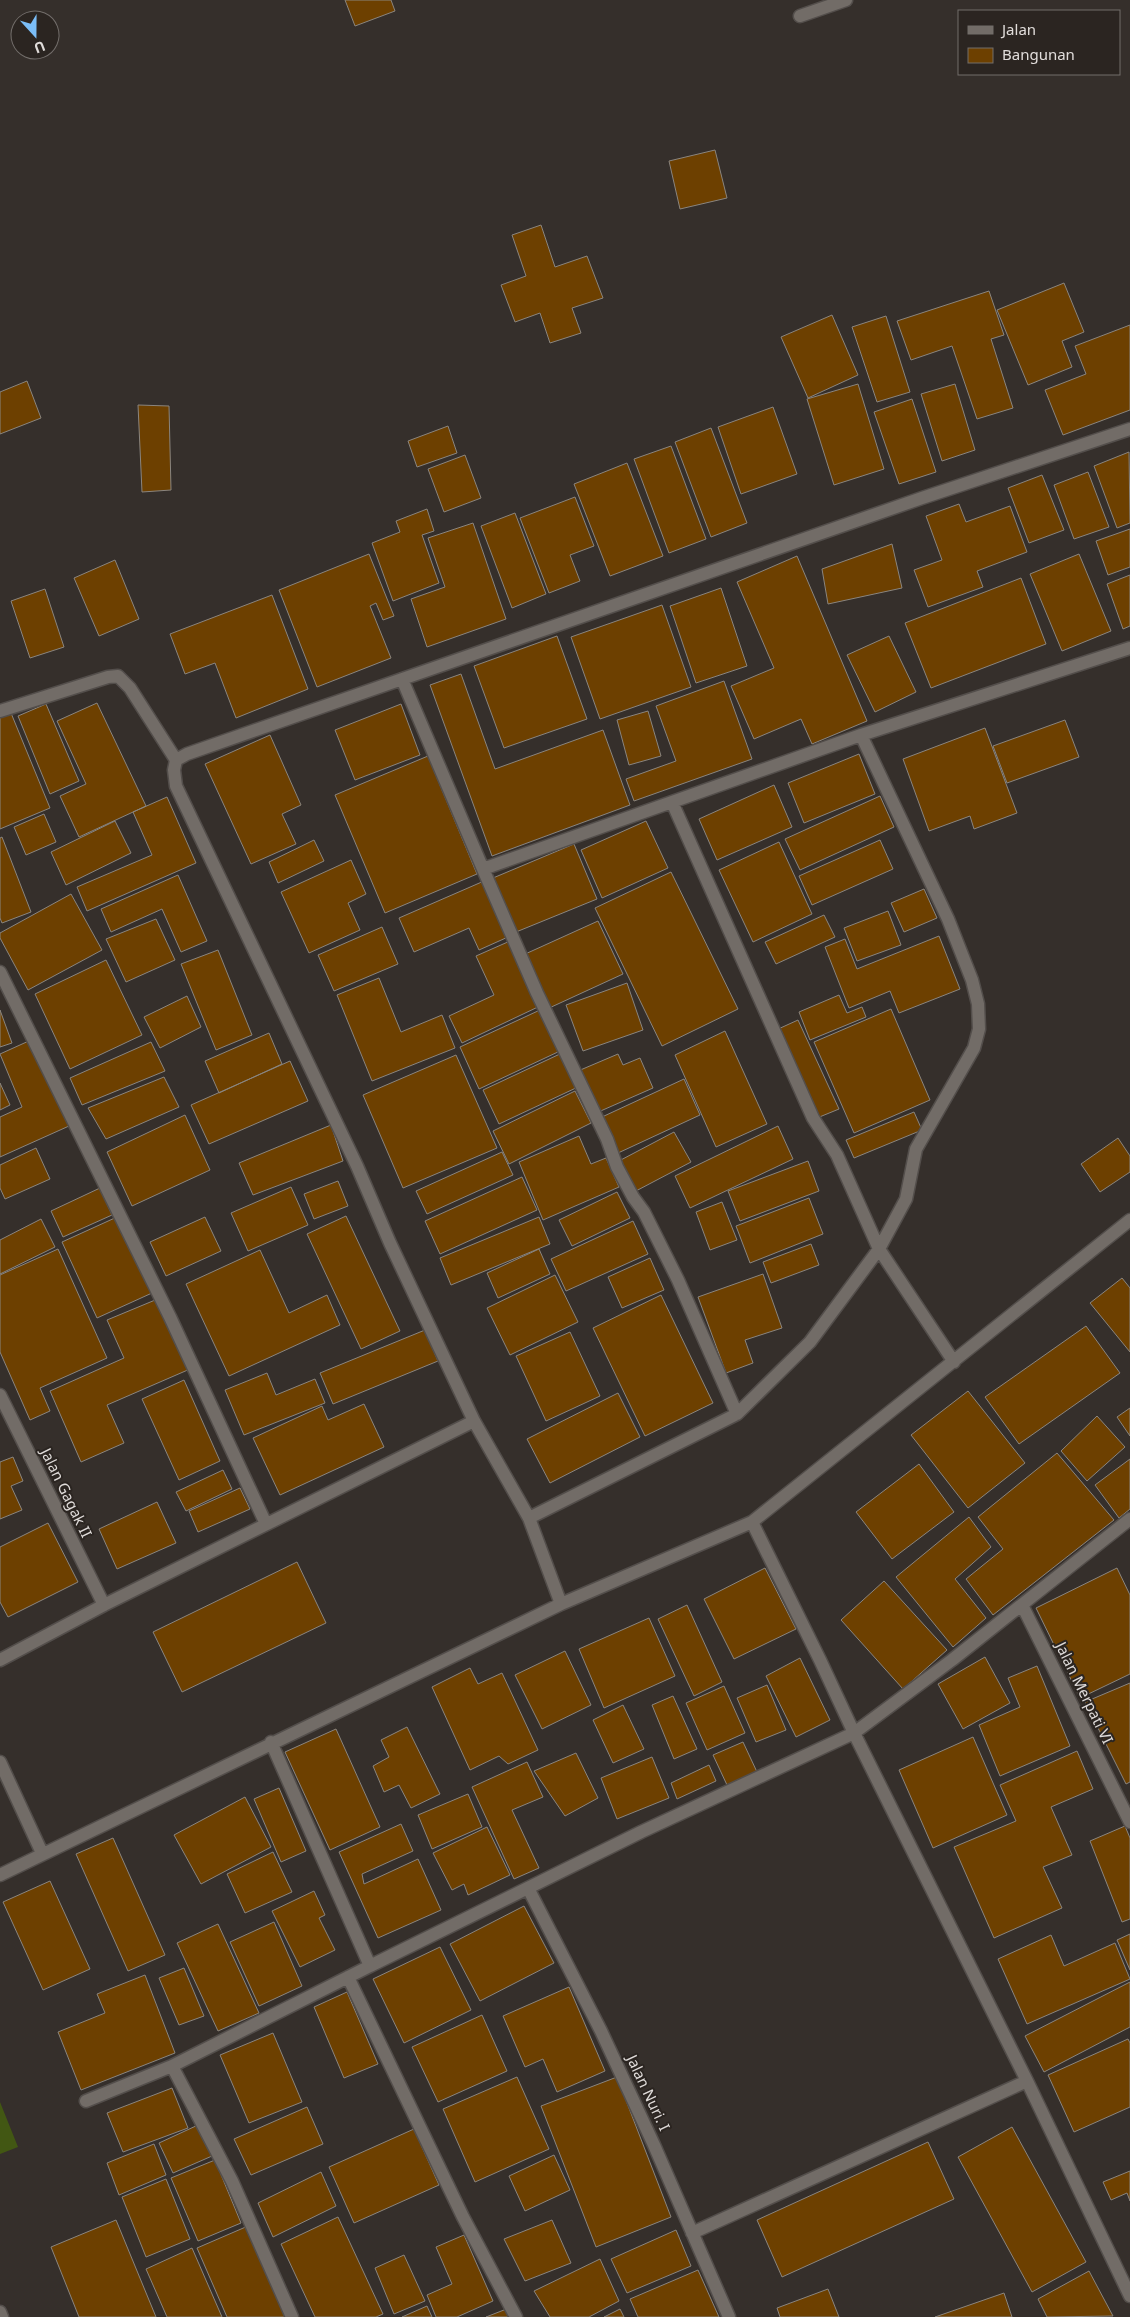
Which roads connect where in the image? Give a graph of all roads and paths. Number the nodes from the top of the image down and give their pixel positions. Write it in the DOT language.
graph roads {
  1 [pos="846,0"];
  2 [pos="800,16"];
  3 [pos="1130,429"];
  4 [pos="1130,648"];
  5 [pos="402,679"];
  6 [pos="0,711"];
  7 [pos="861,735"];
  8 [pos="176,760"];
  9 [pos="672,802"];
  10 [pos="484,869"];
  11 [pos="0,972"];
  12 [pos="1130,1220"];
  13 [pos="879,1249"];
  14 [pos="954,1362"];
  15 [pos="0,1395"];
  16 [pos="737,1414"];
  17 [pos="474,1421"];
  18 [pos="529,1518"];
  19 [pos="1130,1519"];
  20 [pos="752,1522"];
  21 [pos="266,1524"];
  22 [pos="561,1604"];
  23 [pos="1022,1605"];
  24 [pos="104,1606"];
  25 [pos="0,1660"];
  26 [pos="854,1732"];
  27 [pos="271,1742"];
  28 [pos="0,1762"];
  29 [pos="1130,1822"];
  30 [pos="42,1853"];
  31 [pos="0,1875"];
  32 [pos="528,1888"];
  33 [pos="370,1966"];
  34 [pos="348,1977"];
  35 [pos="172,2066"];
  36 [pos="1027,2081"];
  37 [pos="86,2101"];
  38 [pos="692,2233"];
  39 [pos="1130,2296"];
  40 [pos="0,2312"];
  41 [pos="2,2317"];
  42 [pos="292,2317"];
  43 [pos="516,2317"];
  44 [pos="729,2317"];
  1 -- 2 [label="street"];
  3 -- 5 [label="street"];
  4 -- 7 [label="street"];
  5 -- 8 [label="street"];
  5 -- 10 [label="street"];
  6 -- 8 [label="street"];
  7 -- 9 [label="street"];
  7 -- 13 [label="street"];
  8 -- 17 [label="street"];
  9 -- 10 [label="street"];
  9 -- 13 [label="street"];
  10 -- 16 [label="street"];
  11 -- 21 [label="street"];
  12 -- 14 [label="street"];
  13 -- 14 [label="street"];
  13 -- 16 [label="street"];
  14 -- 20 [label="street"];
  15 -- 24 [label="street, Jalan Gagak II"];
  16 -- 18 [label="street"];
  17 -- 18 [label="street"];
  17 -- 21 [label="street"];
  18 -- 22 [label="street"];
  19 -- 23 [label="street"];
  20 -- 22 [label="street"];
  20 -- 26 [label="street"];
  21 -- 24 [label="street"];
  22 -- 27 [label="street"];
  23 -- 26 [label="street"];
  23 -- 29 [label="street, Jalan Merpati VI"];
  24 -- 25 [label="street"];
  26 -- 32 [label="street"];
  26 -- 36 [label="street"];
  27 -- 30 [label="street"];
  27 -- 33 [label="street"];
  28 -- 30 [label="street"];
  30 -- 31 [label="street"];
  32 -- 33 [label="street"];
  32 -- 38 [label="street, Jalan Nuri. I"];
  33 -- 34 [label="street"];
  34 -- 35 [label="street"];
  34 -- 43 [label="street"];
  35 -- 37 [label="street"];
  35 -- 42 [label="street"];
  36 -- 38 [label="street"];
  36 -- 39 [label="street"];
  38 -- 44 [label="street, Jalan Nuri. I"];
  40 -- 41 [label="street"];
}
